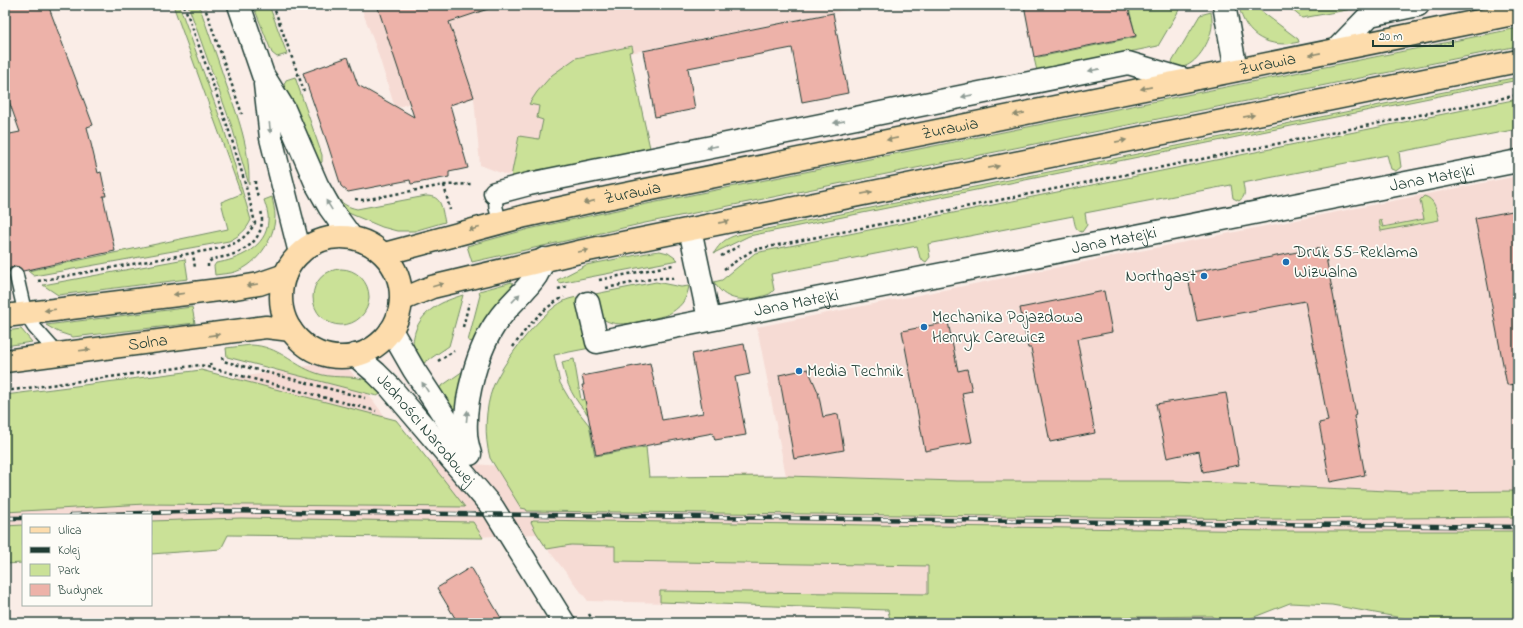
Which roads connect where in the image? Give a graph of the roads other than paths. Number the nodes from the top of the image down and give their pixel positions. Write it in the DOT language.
graph roads {
  1 [pos="239,5"];
  2 [pos="1224,5"];
  3 [pos="1418,5"];
  4 [pos="1518,13"];
  5 [pos="1337,49"];
  6 [pos="1518,61"];
  7 [pos="1236,70"];
  8 [pos="263,75"];
  9 [pos="1186,80"];
  10 [pos="1518,161"];
  11 [pos="495,193"];
  12 [pos="500,223"];
  13 [pos="690,229"];
  14 [pos="351,237"];
  15 [pos="300,253"];
  16 [pos="384,254"];
  17 [pos="544,259"];
  18 [pos="285,276"];
  19 [pos="17,279"];
  20 [pos="402,300"];
  21 [pos="588,302"];
  22 [pos="15,314"];
  23 [pos="709,319"];
  24 [pos="291,330"];
  25 [pos="391,330"];
  26 [pos="57,353"];
  27 [pos="355,356"];
  28 [pos="5,361"];
  29 [pos="470,454"];
  30 [pos="493,508"];
  31 [pos="564,623"];
  1 -- 8 [label="street"];
  2 -- 7 [label="street"];
  3 -- 5 [label="street"];
  4 -- 5 [label="main road, Żurawia"];
  5 -- 7 [label="main road, Żurawia, one-way"];
  13 -- 6 [label="main road, one-way"];
  7 -- 9 [label="main road, Żurawia"];
  14 -- 8 [label="street, one-way"];
  8 -- 15 [label="street, one-way"];
  9 -- 11 [label="street, one-way"];
  9 -- 12 [label="main road, Żurawia, one-way"];
  10 -- 23 [label="street, Jana Matejki"];
  11 -- 12 [label="lane"];
  12 -- 16 [label="main road, Żurawia, one-way"];
  17 -- 13 [label="main road, one-way"];
  13 -- 23 [label="street"];
  14 -- 15 [label="main road"];
  14 -- 16 [label="main road"];
  15 -- 18 [label="main road"];
  16 -- 20 [label="main road"];
  20 -- 17 [label="main road, one-way"];
  29 -- 17 [label="street, one-way"];
  18 -- 22 [label="main road, one-way"];
  18 -- 24 [label="main road"];
  19 -- 22 [label="lane"];
  20 -- 25 [label="main road"];
  21 -- 23 [label="street, Jana Matejki"];
  22 -- 26 [label="lane"];
  26 -- 24 [label="main road, Solna, one-way"];
  24 -- 27 [label="main road"];
  25 -- 27 [label="main road"];
  29 -- 25 [label="street, Jedności Narodowej, one-way"];
  26 -- 28 [label="main road, Solna"];
  27 -- 30 [label="street, Jedności Narodowej"];
  29 -- 30 [label="street, Jedności Narodowej"];
  30 -- 31 [label="street, Jedności Narodowej"];
}
